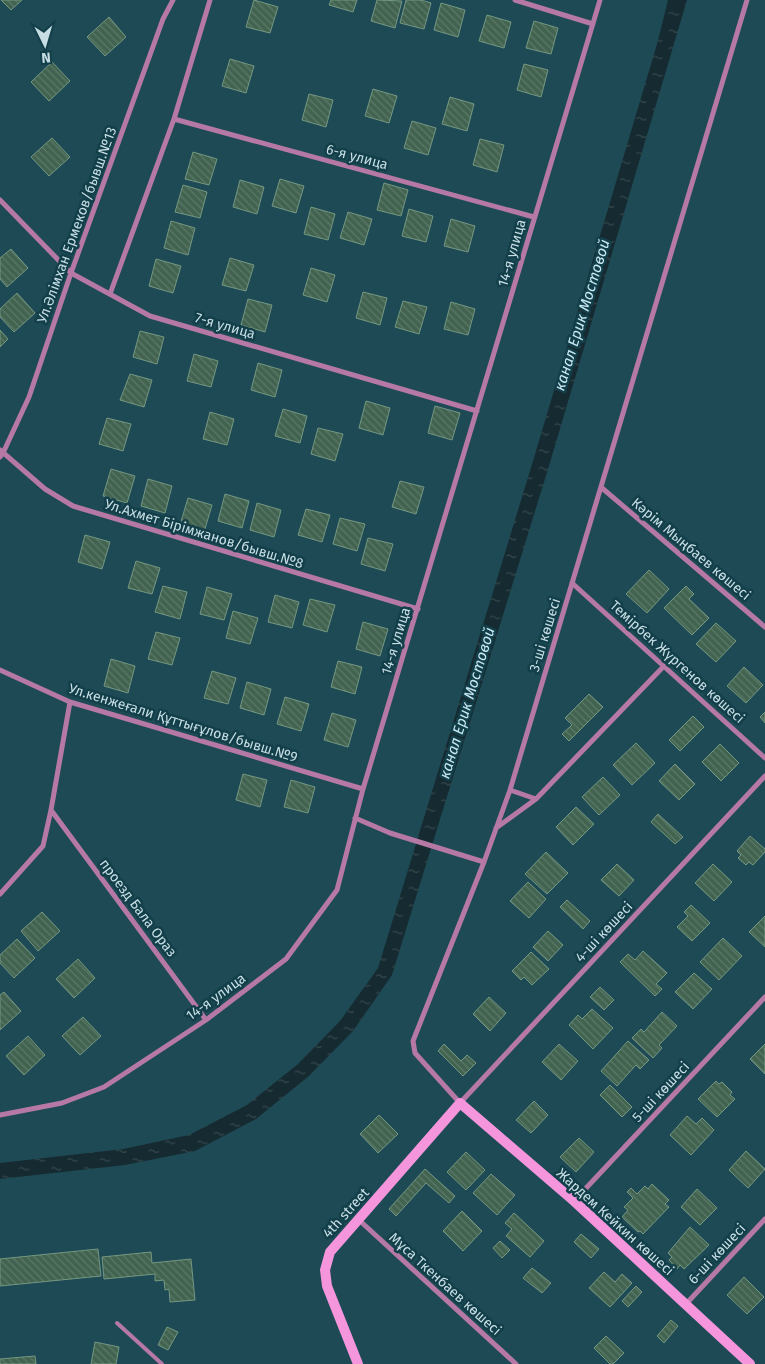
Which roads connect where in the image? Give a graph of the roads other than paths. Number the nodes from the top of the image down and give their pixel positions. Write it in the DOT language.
graph roads {
  1 [pos="173,0"];
  2 [pos="210,0"];
  3 [pos="515,0"];
  4 [pos="600,0"];
  5 [pos="747,0"];
  6 [pos="593,24"];
  7 [pos="174,119"];
  8 [pos="0,200"];
  9 [pos="534,218"];
  10 [pos="71,273"];
  11 [pos="110,294"];
  12 [pos="477,411"];
  13 [pos="1,453"];
  14 [pos="602,488"];
  15 [pos="572,584"];
  16 [pos="418,609"];
  17 [pos="765,627"];
  18 [pos="664,666"];
  19 [pos="0,670"];
  20 [pos="70,702"];
  21 [pos="765,758"];
  22 [pos="765,776"];
  23 [pos="363,788"];
  24 [pos="510,790"];
  25 [pos="536,799"];
  26 [pos="51,810"];
  27 [pos="355,818"];
  28 [pos="496,829"];
  29 [pos="484,862"];
  30 [pos="0,894"];
  31 [pos="765,997"];
  32 [pos="206,1020"];
  33 [pos="460,1103"];
  34 [pos="0,1115"];
  35 [pos="574,1201"];
  36 [pos="765,1219"];
  37 [pos="359,1220"];
  38 [pos="685,1304"];
  39 [pos="117,1323"];
  40 [pos="162,1364"];
  41 [pos="358,1364"];
  42 [pos="516,1364"];
  43 [pos="750,1364"];
  1 -- 10 [label="street, Ул.Әлімхан Ермеков/бывш.№13"];
  2 -- 7 [label="street"];
  3 -- 6 [label="street"];
  4 -- 6 [label="street, 14-я улица"];
  5 -- 14 [label="street, 3-ші көшесі"];
  6 -- 9 [label="street, 14-я улица"];
  7 -- 9 [label="street, 6-я улица"];
  7 -- 11 [label="street"];
  8 -- 10 [label="street, 7-я улица"];
  9 -- 12 [label="street, 14-я улица"];
  10 -- 11 [label="street, 7-я улица"];
  10 -- 13 [label="street, Ул.Әлімхан Ермеков/бывш.№13"];
  11 -- 12 [label="street, 7-я улица"];
  12 -- 16 [label="street, 14-я улица"];
  13 -- 16 [label="street, Ул.Ахмет Бірімжанов/бывш.№8"];
  14 -- 15 [label="street, 3-ші көшесі"];
  14 -- 17 [label="street, Кәрім Мыңбаев көшесі"];
  15 -- 18 [label="street, Темірбек Жүргенов көшесі"];
  15 -- 24 [label="street, 3-ші көшесі"];
  16 -- 23 [label="street, 14-я улица"];
  18 -- 21 [label="street, Темірбек Жүргенов көшесі"];
  18 -- 25 [label="street"];
  19 -- 20 [label="street, Ул.кенжеғали Құттығұлов/бывш.№9"];
  20 -- 23 [label="street, Ул.кенжеғали Құттығұлов/бывш.№9"];
  20 -- 26 [label="street"];
  22 -- 33 [label="street, 4-ші көшесі"];
  23 -- 27 [label="street, 14-я улица"];
  24 -- 25 [label="street"];
  24 -- 28 [label="street, 3-ші көшесі"];
  25 -- 28 [label="street"];
  26 -- 30 [label="street"];
  26 -- 32 [label="street, проезд Бала Ораз"];
  27 -- 29 [label="street"];
  27 -- 32 [label="street, 14-я улица"];
  28 -- 29 [label="street, 3-ші көшесі"];
  29 -- 33 [label="street, 3-ші көшесі"];
  31 -- 35 [label="street, 5-ші көшесі"];
  32 -- 34 [label="street, 14-я улица"];
  33 -- 35 [label="street, Жардем Кейкин көшесі"];
  33 -- 37 [label="street, 4th street"];
  35 -- 38 [label="street, Жардем Кейкин көшесі"];
  36 -- 38 [label="street, 6-ші көшесі"];
  37 -- 41 [label="street, 4th street"];
  37 -- 42 [label="street, Мұса Ткенбаев көшесі"];
  38 -- 43 [label="street, Жардем Кейкин көшесі"];
  39 -- 40 [label="lane"];
}
